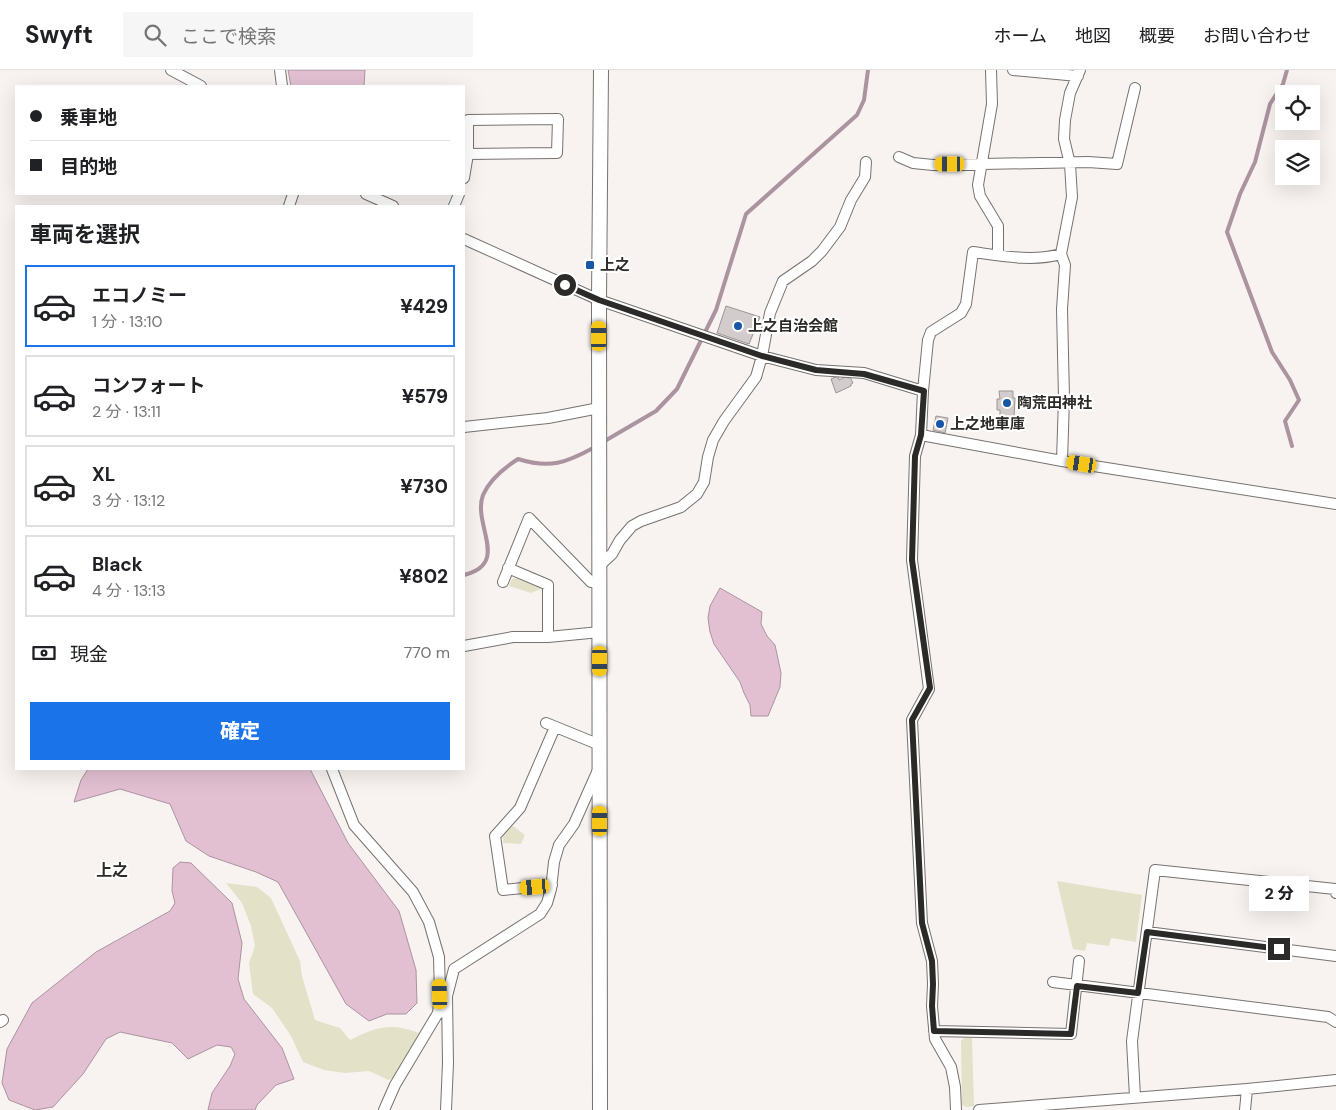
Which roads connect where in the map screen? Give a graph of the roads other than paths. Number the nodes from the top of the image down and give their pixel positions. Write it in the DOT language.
graph roads {
  1 [pos="171,70"];
  2 [pos="280,70"];
  3 [pos="601,70"];
  4 [pos="991,70"];
  5 [pos="1013,70"];
  6 [pos="1079,73"];
  7 [pos="199,85"];
  8 [pos="282,85"];
  9 [pos="1135,88"];
  10 [pos="468,154"];
  11 [pos="900,157"];
  12 [pos="866,162"];
  13 [pos="982,164"];
  14 [pos="1070,164"];
  15 [pos="465,172"];
  16 [pos="368,195"];
  17 [pos="391,205"];
  18 [pos="465,238"];
  19 [pos="1061,254"];
  20 [pos="998,255"];
  21 [pos="599,300"];
  22 [pos="762,356"];
  23 [pos="924,391"];
  24 [pos="599,408"];
  25 [pos="465,427"];
  26 [pos="921,435"];
  27 [pos="1062,460"];
  28 [pos="1336,504"];
  29 [pos="599,566"];
  30 [pos="508,568"];
  31 [pos="503,582"];
  32 [pos="600,582"];
  33 [pos="600,632"];
  34 [pos="548,637"];
  35 [pos="465,646"];
  36 [pos="600,745"];
  37 [pos="600,764"];
  38 [pos="332,770"];
  39 [pos="552,886"];
  40 [pos="1336,893"];
  41 [pos="1147,932"];
  42 [pos="1336,956"];
  43 [pos="1079,961"];
  44 [pos="1053,982"];
  45 [pos="1077,986"];
  46 [pos="1138,993"];
  47 [pos="442,1012"];
  48 [pos="1336,1022"];
  49 [pos="934,1031"];
  50 [pos="1336,1080"];
  51 [pos="1247,1089"];
  52 [pos="1135,1097"];
  53 [pos="384,1110"];
  54 [pos="446,1110"];
  55 [pos="600,1110"];
  56 [pos="956,1110"];
  57 [pos="979,1110"];
  58 [pos="1244,1110"];
  1 -- 7 [label="street"];
  2 -- 8 [label="street"];
  3 -- 21 [label="street"];
  4 -- 13 [label="street"];
  5 -- 6 [label="street"];
  6 -- 14 [label="street"];
  9 -- 14 [label="street"];
  10 -- 10 [label="street"];
  10 -- 15 [label="street"];
  11 -- 13 [label="street"];
  12 -- 22 [label="street"];
  13 -- 14 [label="street"];
  13 -- 20 [label="street"];
  14 -- 19 [label="street"];
  16 -- 17 [label="street"];
  18 -- 21 [label="street"];
  19 -- 20 [label="street"];
  19 -- 27 [label="street"];
  20 -- 23 [label="street"];
  21 -- 22 [label="street"];
  21 -- 24 [label="street"];
  22 -- 23 [label="street"];
  22 -- 29 [label="street"];
  23 -- 26 [label="street"];
  24 -- 25 [label="street"];
  24 -- 29 [label="street"];
  26 -- 27 [label="street"];
  26 -- 49 [label="street"];
  27 -- 28 [label="street"];
  29 -- 32 [label="street"];
  30 -- 31 [label="street"];
  30 -- 32 [label="street"];
  30 -- 34 [label="street"];
  32 -- 33 [label="street"];
  33 -- 34 [label="street"];
  33 -- 36 [label="street"];
  34 -- 35 [label="street"];
  36 -- 37 [label="street"];
  36 -- 39 [label="street"];
  37 -- 39 [label="street"];
  37 -- 55 [label="street"];
  38 -- 47 [label="street"];
  39 -- 47 [label="street"];
  40 -- 41 [label="street"];
  41 -- 42 [label="street"];
  41 -- 46 [label="street"];
  43 -- 45 [label="street"];
  44 -- 45 [label="street"];
  45 -- 46 [label="street"];
  45 -- 49 [label="street"];
  46 -- 48 [label="street"];
  46 -- 52 [label="street"];
  47 -- 53 [label="street"];
  47 -- 54 [label="street"];
  49 -- 56 [label="street"];
  50 -- 51 [label="street"];
  51 -- 52 [label="street"];
  51 -- 58 [label="street"];
  52 -- 57 [label="street"];
}
